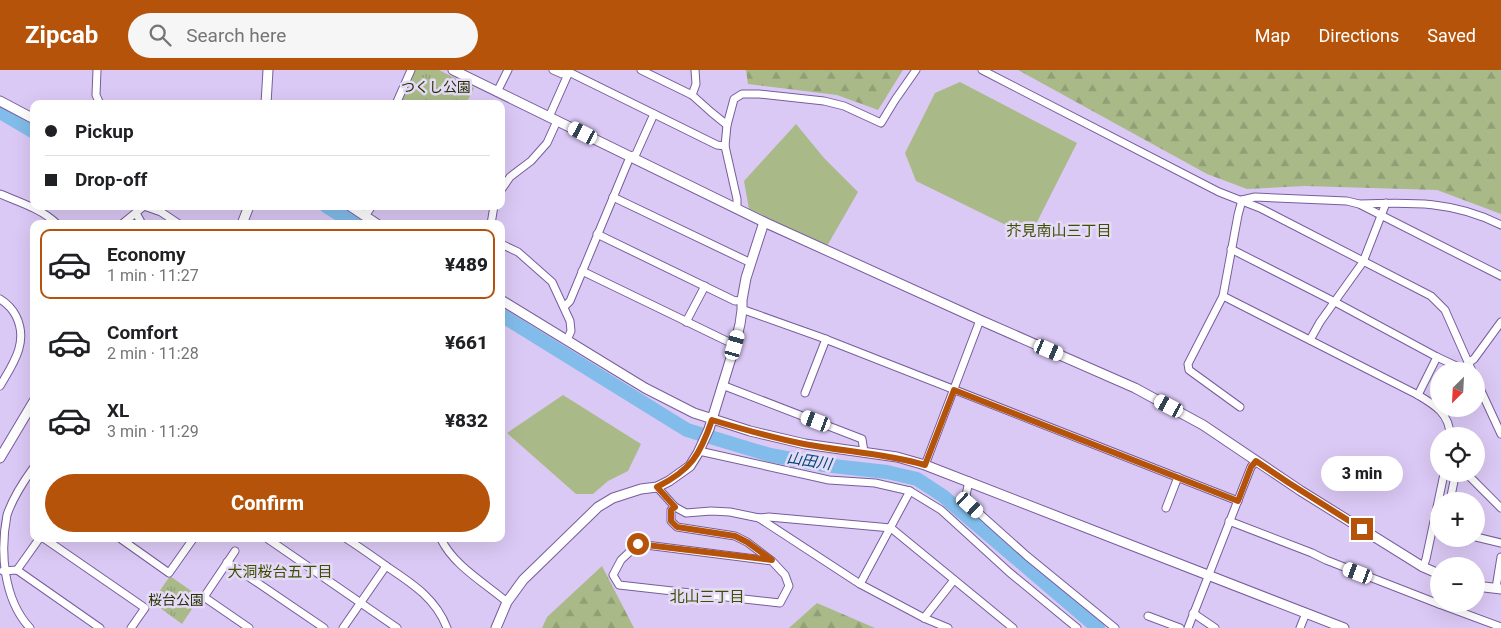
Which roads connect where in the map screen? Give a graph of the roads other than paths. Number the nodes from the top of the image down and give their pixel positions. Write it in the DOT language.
graph roads {
  1 [pos="96,70"];
  2 [pos="268,70"];
  3 [pos="411,70"];
  4 [pos="453,70"];
  5 [pos="508,70"];
  6 [pos="553,70"];
  7 [pos="641,70"];
  8 [pos="695,70"];
  9 [pos="916,70"];
  10 [pos="982,70"];
  11 [pos="569,71"];
  12 [pos="497,92"];
  13 [pos="692,94"];
  14 [pos="0,100"];
  15 [pos="98,100"];
  16 [pos="266,100"];
  17 [pos="398,100"];
  18 [pos="654,114"];
  19 [pos="30,117"];
  20 [pos="553,119"];
  21 [pos="727,125"];
  22 [pos="725,146"];
  23 [pos="630,157"];
  24 [pos="505,184"];
  25 [pos="0,194"];
  26 [pos="613,197"];
  27 [pos="1242,200"];
  28 [pos="1386,203"];
  29 [pos="1359,204"];
  30 [pos="30,207"];
  31 [pos="738,208"];
  32 [pos="37,210"];
  33 [pos="139,210"];
  34 [pos="155,210"];
  35 [pos="356,210"];
  36 [pos="369,210"];
  37 [pos="136,213"];
  38 [pos="1381,215"];
  39 [pos="365,216"];
  40 [pos="53,220"];
  41 [pos="127,220"];
  42 [pos="140,220"];
  43 [pos="174,220"];
  44 [pos="371,220"];
  45 [pos="764,222"];
  46 [pos="1501,224"];
  47 [pos="597,234"];
  48 [pos="505,246"];
  49 [pos="1231,249"];
  50 [pos="1363,262"];
  51 [pos="751,264"];
  52 [pos="582,271"];
  53 [pos="1501,276"];
  54 [pos="705,286"];
  55 [pos="1223,296"];
  56 [pos="0,299"];
  57 [pos="742,300"];
  58 [pos="505,302"];
  59 [pos="1335,302"];
  60 [pos="564,307"];
  61 [pos="742,310"];
  62 [pos="980,320"];
  63 [pos="686,322"];
  64 [pos="1501,322"];
  65 [pos="826,339"];
  66 [pos="567,340"];
  67 [pos="1310,340"];
  68 [pos="735,345"];
  69 [pos="1437,357"];
  70 [pos="1448,362"];
  71 [pos="1468,362"];
  72 [pos="1470,362"];
  73 [pos="722,385"];
  74 [pos="0,386"];
  75 [pos="954,390"];
  76 [pos="805,393"];
  77 [pos="1418,395"];
  78 [pos="1485,398"];
  79 [pos="1240,407"];
  80 [pos="30,408"];
  81 [pos="710,424"];
  82 [pos="1499,425"];
  83 [pos="1449,427"];
  84 [pos="1501,434"];
  85 [pos="701,448"];
  86 [pos="864,452"];
  87 [pos="0,458"];
  88 [pos="1256,461"];
  89 [pos="925,465"];
  90 [pos="30,473"];
  91 [pos="1178,477"];
  92 [pos="969,482"];
  93 [pos="1442,482"];
  94 [pos="1475,482"];
  95 [pos="657,487"];
  96 [pos="910,492"];
  97 [pos="1238,501"];
  98 [pos="675,507"];
  99 [pos="1166,508"];
  100 [pos="1501,508"];
  101 [pos="759,518"];
  102 [pos="1229,521"];
  103 [pos="891,528"];
  104 [pos="1485,539"];
  105 [pos="37,542"];
  106 [pos="49,542"];
  107 [pos="125,542"];
  108 [pos="191,542"];
  109 [pos="272,542"];
  110 [pos="351,542"];
  111 [pos="443,542"];
  112 [pos="1501,543"];
  113 [pos="235,551"];
  114 [pos="1501,557"];
  115 [pos="772,560"];
  116 [pos="228,562"];
  117 [pos="386,566"];
  118 [pos="1423,567"];
  119 [pos="17,570"];
  120 [pos="1430,570"];
  121 [pos="3,571"];
  122 [pos="1208,575"];
  123 [pos="954,580"];
  124 [pos="860,584"];
  125 [pos="1485,587"];
  126 [pos="1498,589"];
  127 [pos="1430,600"];
  128 [pos="507,602"];
  129 [pos="361,603"];
  130 [pos="1461,612"];
  131 [pos="1306,613"];
  132 [pos="1193,614"];
  133 [pos="1148,616"];
  134 [pos="924,618"];
  135 [pos="1501,627"];
  136 [pos="30,628"];
  137 [pos="100,628"];
  138 [pos="131,628"];
  139 [pos="249,628"];
  140 [pos="324,628"];
  141 [pos="343,628"];
  142 [pos="396,628"];
  143 [pos="447,628"];
  144 [pos="496,628"];
  145 [pos="948,628"];
  146 [pos="1013,628"];
  147 [pos="1077,628"];
  148 [pos="1115,628"];
  149 [pos="1180,628"];
  150 [pos="1188,628"];
  151 [pos="1215,628"];
  152 [pos="1300,628"];
  153 [pos="1344,628"];
  1 -- 15 [label="street"];
  2 -- 16 [label="street"];
  3 -- 17 [label="street"];
  4 -- 12 [label="street"];
  5 -- 12 [label="street"];
  6 -- 11 [label="street"];
  7 -- 13 [label="street"];
  8 -- 13 [label="street"];
  9 -- 21 [label="street"];
  10 -- 27 [label="street"];
  11 -- 18 [label="street"];
  11 -- 20 [label="street"];
  12 -- 20 [label="street"];
  13 -- 21 [label="street"];
  14 -- 19 [label="street"];
  18 -- 22 [label="street"];
  18 -- 23 [label="street"];
  20 -- 23 [label="street"];
  20 -- 24 [label="street"];
  21 -- 22 [label="street"];
  22 -- 31 [label="street"];
  23 -- 26 [label="street"];
  23 -- 31 [label="street"];
  25 -- 30 [label="street"];
  26 -- 47 [label="street"];
  26 -- 51 [label="street"];
  27 -- 29 [label="street"];
  27 -- 49 [label="street"];
  27 -- 50 [label="street"];
  28 -- 29 [label="street"];
  28 -- 38 [label="street"];
  28 -- 46 [label="street"];
  29 -- 38 [label="street"];
  31 -- 45 [label="street"];
  32 -- 40 [label="street"];
  33 -- 37 [label="street"];
  34 -- 43 [label="street"];
  35 -- 39 [label="street"];
  36 -- 39 [label="street"];
  37 -- 41 [label="street"];
  37 -- 42 [label="street"];
  38 -- 50 [label="street"];
  38 -- 53 [label="street"];
  39 -- 44 [label="street"];
  45 -- 51 [label="street"];
  45 -- 62 [label="street"];
  47 -- 52 [label="street"];
  47 -- 54 [label="street"];
  48 -- 60 [label="street"];
  49 -- 55 [label="street"];
  49 -- 59 [label="street"];
  50 -- 59 [label="street"];
  50 -- 71 [label="street"];
  51 -- 57 [label="street"];
  52 -- 60 [label="street"];
  52 -- 63 [label="street"];
  54 -- 57 [label="street"];
  54 -- 63 [label="street"];
  55 -- 67 [label="street"];
  55 -- 79 [label="street"];
  56 -- 74 [label="street"];
  57 -- 61 [label="street"];
  58 -- 66 [label="street"];
  59 -- 67 [label="street"];
  59 -- 69 [label="street"];
  60 -- 66 [label="street"];
  61 -- 65 [label="street"];
  61 -- 68 [label="street"];
  62 -- 75 [label="street"];
  62 -- 88 [label="street"];
  63 -- 68 [label="street"];
  64 -- 72 [label="street"];
  65 -- 75 [label="street"];
  65 -- 76 [label="street"];
  66 -- 81 [label="street"];
  67 -- 77 [label="street"];
  68 -- 73 [label="street"];
  69 -- 70 [label="street"];
  69 -- 77 [label="street"];
  73 -- 81 [label="street"];
  73 -- 86 [label="street"];
  75 -- 89 [label="street"];
  75 -- 91 [label="street"];
  77 -- 83 [label="street"];
  78 -- 82 [label="street"];
  80 -- 87 [label="street"];
  81 -- 85 [label="street"];
  81 -- 86 [label="street"];
  82 -- 84 [label="street"];
  85 -- 95 [label="street"];
  85 -- 96 [label="street"];
  86 -- 89 [label="street"];
  88 -- 97 [label="street"];
  88 -- 118 [label="street"];
  89 -- 92 [label="street"];
  90 -- 121 [label="street"];
  91 -- 97 [label="street"];
  91 -- 99 [label="street"];
  92 -- 122 [label="street"];
  92 -- 148 [label="street"];
  93 -- 118 [label="street"];
  94 -- 100 [label="street"];
  95 -- 98 [label="street"];
  95 -- 128 [label="street"];
  96 -- 103 [label="street"];
  96 -- 147 [label="street"];
  97 -- 102 [label="street"];
  98 -- 101 [label="street"];
  98 -- 115 [label="street"];
  101 -- 103 [label="street"];
  101 -- 124 [label="street"];
  102 -- 122 [label="street"];
  102 -- 127 [label="street"];
  103 -- 123 [label="street"];
  103 -- 124 [label="street"];
  104 -- 112 [label="street"];
  105 -- 119 [label="street"];
  106 -- 138 [label="street"];
  107 -- 108 [label="street"];
  109 -- 129 [label="street"];
  110 -- 117 [label="street"];
  111 -- 128 [label="street"];
  113 -- 116 [label="street"];
  114 -- 126 [label="street"];
  115 -- 115 [label="street"];
  116 -- 139 [label="street"];
  116 -- 140 [label="street"];
  117 -- 129 [label="street"];
  117 -- 143 [label="street"];
  118 -- 120 [label="street"];
  119 -- 121 [label="street"];
  119 -- 137 [label="street"];
  121 -- 136 [label="street"];
  122 -- 131 [label="street"];
  122 -- 132 [label="street"];
  123 -- 134 [label="street"];
  123 -- 146 [label="street"];
  124 -- 134 [label="street"];
  125 -- 126 [label="street"];
  128 -- 144 [label="street"];
  129 -- 141 [label="street"];
  129 -- 142 [label="street"];
  130 -- 135 [label="street"];
  131 -- 152 [label="street"];
  131 -- 153 [label="street"];
  132 -- 150 [label="street"];
  132 -- 151 [label="street"];
  133 -- 149 [label="street"];
  134 -- 145 [label="street"];
}
